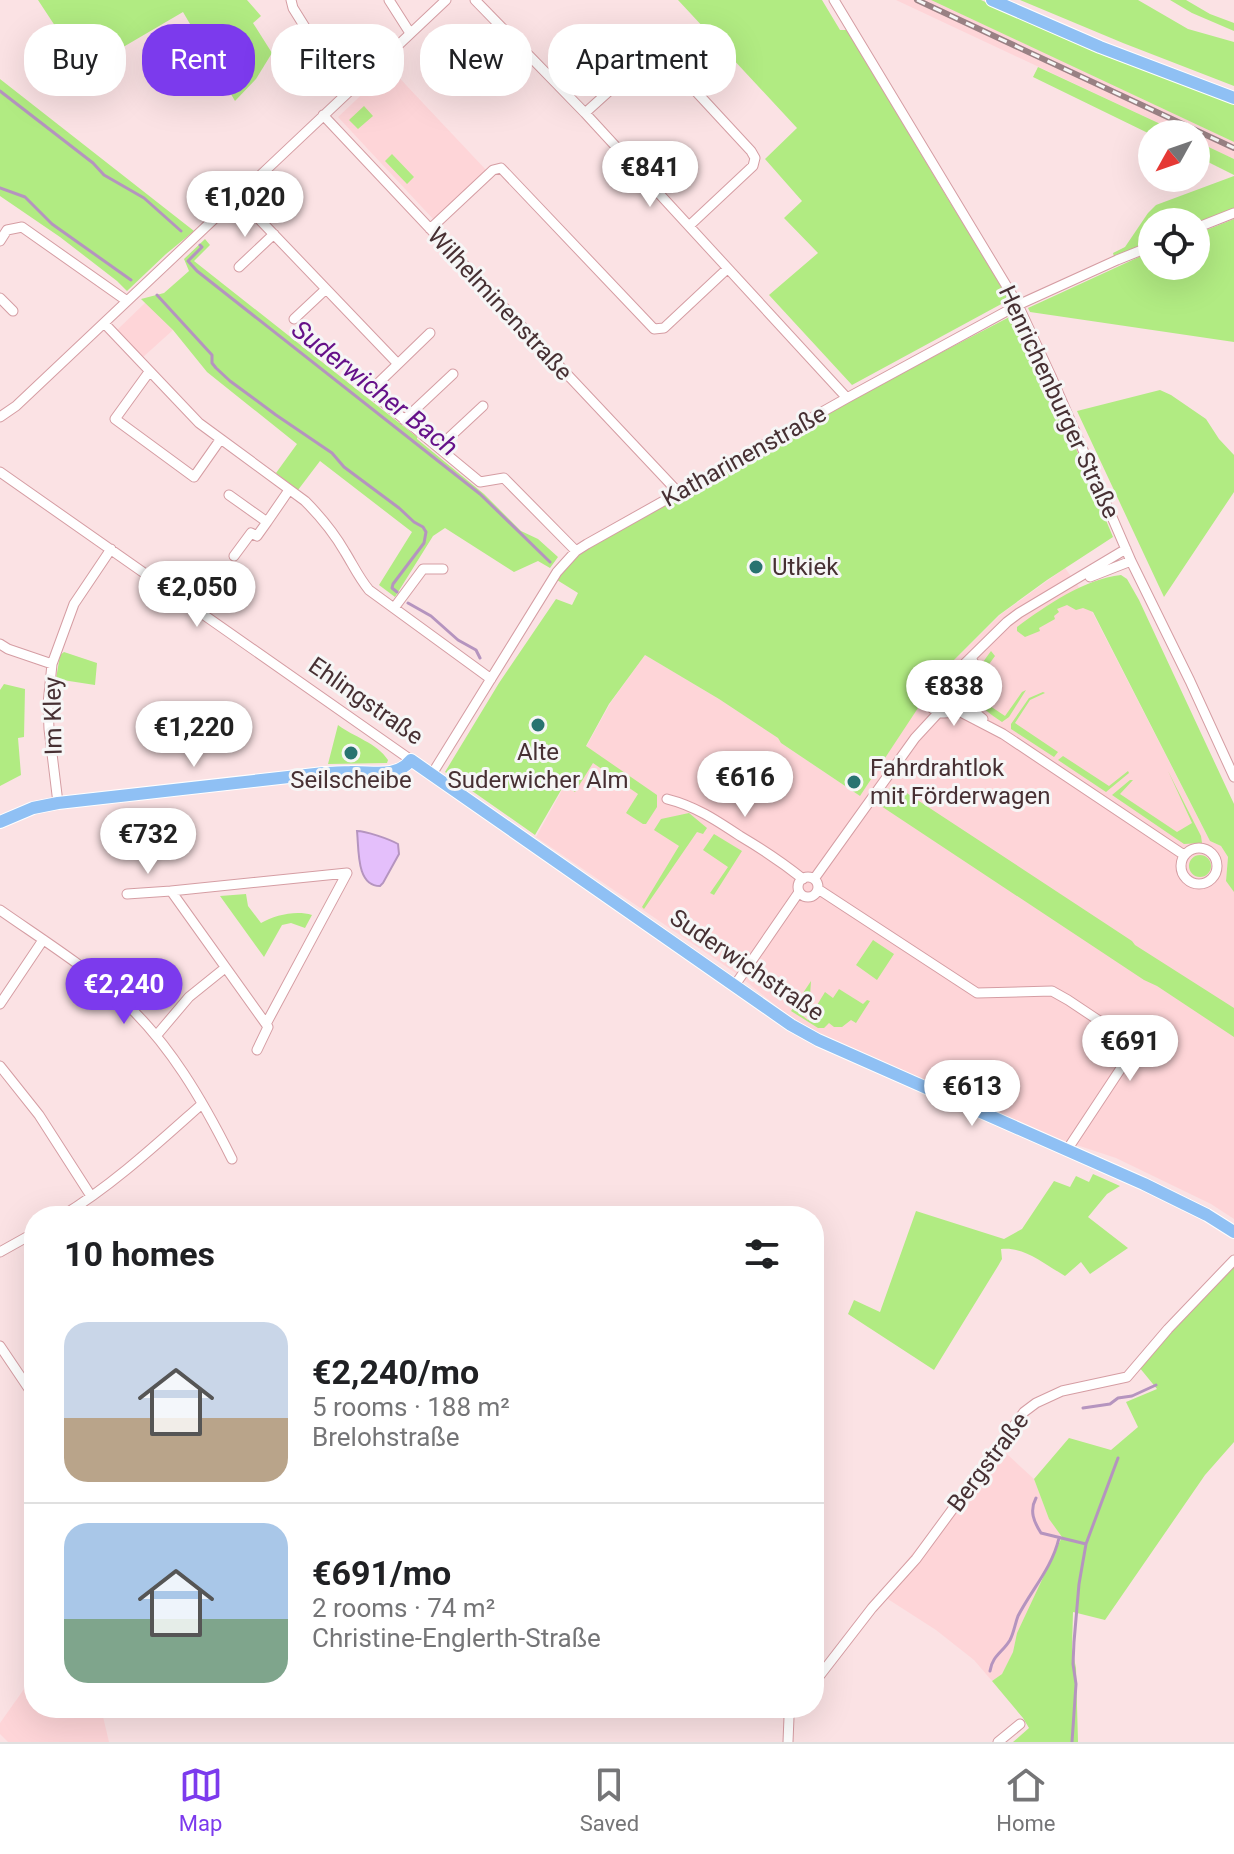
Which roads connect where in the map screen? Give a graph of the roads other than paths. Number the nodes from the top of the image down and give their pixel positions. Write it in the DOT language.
graph roads {
  1 [pos="291,0"];
  2 [pos="389,0"];
  3 [pos="446,0"];
  4 [pos="475,0"];
  5 [pos="834,0"];
  6 [pos="992,0"];
  7 [pos="303,24"];
  8 [pos="410,33"];
  9 [pos="404,39"];
  10 [pos="343,96"];
  11 [pos="1234,98"];
  12 [pos="585,113"];
  13 [pos="323,115"];
  14 [pos="237,196"];
  15 [pos="1234,213"];
  16 [pos="1210,222"];
  17 [pos="689,226"];
  18 [pos="430,229"];
  19 [pos="274,234"];
  20 [pos="0,241"];
  21 [pos="1138,252"];
  22 [pos="239,267"];
  23 [pos="727,269"];
  24 [pos="326,289"];
  25 [pos="0,298"];
  26 [pos="127,301"];
  27 [pos="1018,305"];
  28 [pos="13,311"];
  29 [pos="294,319"];
  30 [pos="104,323"];
  31 [pos="430,333"];
  32 [pos="398,364"];
  33 [pos="149,372"];
  34 [pos="453,374"];
  35 [pos="847,398"];
  36 [pos="483,406"];
  37 [pos="0,417"];
  38 [pos="404,420"];
  39 [pos="220,440"];
  40 [pos="439,447"];
  41 [pos="0,472"];
  42 [pos="289,490"];
  43 [pos="678,492"];
  44 [pos="229,495"];
  45 [pos="267,522"];
  46 [pos="111,549"];
  47 [pos="1126,549"];
  48 [pos="576,551"];
  49 [pos="234,556"];
  50 [pos="1131,561"];
  51 [pos="443,569"];
  52 [pos="1057,590"];
  53 [pos="394,608"];
  54 [pos="986,643"];
  55 [pos="0,644"];
  56 [pos="52,664"];
  57 [pos="491,679"];
  58 [pos="949,679"];
  59 [pos="958,685"];
  60 [pos="958,705"];
  61 [pos="934,709"];
  62 [pos="411,760"];
  63 [pos="432,774"];
  64 [pos="1234,777"];
  65 [pos="667,799"];
  66 [pos="58,803"];
  67 [pos="0,822"];
  68 [pos="1184,855"];
  69 [pos="811,883"];
  70 [pos="171,891"];
  71 [pos="799,892"];
  72 [pos="127,894"];
  73 [pos="0,910"];
  74 [pos="43,940"];
  75 [pos="225,968"];
  76 [pos="735,985"];
  77 [pos="0,1004"];
  78 [pos="1101,1022"];
  79 [pos="266,1024"];
  80 [pos="1110,1028"];
  81 [pos="156,1036"];
  82 [pos="257,1050"];
  83 [pos="0,1066"];
  84 [pos="202,1104"];
  85 [pos="1067,1150"];
  86 [pos="232,1159"];
  87 [pos="91,1196"];
  88 [pos="76,1206"];
  89 [pos="1234,1232"];
  90 [pos="24,1239"];
  91 [pos="0,1252"];
  92 [pos="1234,1260"];
  93 [pos="0,1346"];
  94 [pos="24,1382"];
  95 [pos="824,1671"];
  96 [pos="789,1718"];
  97 [pos="1020,1724"];
  98 [pos="788,1742"];
  99 [pos="998,1742"];
  1 -- 7 [label="street"];
  2 -- 8 [label="street"];
  3 -- 8 [label="street"];
  4 -- 12 [label="street"];
  5 -- 27 [label="street, Henrichenburger Straße"];
  6 -- 11 [label="main road"];
  8 -- 9 [label="street"];
  10 -- 13 [label="street"];
  12 -- 17 [label="street"];
  12 -- 17 [label="street"];
  13 -- 14 [label="street"];
  13 -- 18 [label="street, Wilhelminenstraße"];
  14 -- 19 [label="street"];
  14 -- 26 [label="street"];
  15 -- 16 [label="street"];
  17 -- 23 [label="street"];
  18 -- 23 [label="street"];
  18 -- 43 [label="street, Wilhelminenstraße"];
  19 -- 22 [label="street"];
  19 -- 24 [label="street"];
  20 -- 26 [label="street"];
  21 -- 27 [label="street, Katharinenstraße"];
  23 -- 35 [label="street"];
  24 -- 29 [label="street"];
  24 -- 32 [label="street"];
  25 -- 28 [label="street"];
  26 -- 30 [label="street"];
  27 -- 35 [label="street, Katharinenstraße"];
  27 -- 47 [label="street, Henrichenburger Straße"];
  30 -- 33 [label="street"];
  30 -- 37 [label="street"];
  31 -- 32 [label="street"];
  32 -- 38 [label="street"];
  33 -- 39 [label="street"];
  33 -- 39 [label="street"];
  34 -- 38 [label="street"];
  35 -- 43 [label="street, Katharinenstraße"];
  36 -- 40 [label="street"];
  38 -- 40 [label="street"];
  39 -- 42 [label="street"];
  40 -- 48 [label="street"];
  41 -- 46 [label="street, Ehlingstraße"];
  42 -- 45 [label="street"];
  42 -- 53 [label="street"];
  43 -- 48 [label="street, Katharinenstraße"];
  44 -- 45 [label="street"];
  45 -- 49 [label="street"];
  46 -- 56 [label="street, Im Kley"];
  46 -- 62 [label="street, Ehlingstraße"];
  47 -- 50 [label="street, Henrichenburger Straße"];
  47 -- 52 [label="street"];
  48 -- 57 [label="street, Katharinenstraße"];
  50 -- 52 [label="street"];
  50 -- 64 [label="street, Henrichenburger Straße"];
  51 -- 53 [label="street"];
  52 -- 54 [label="street"];
  53 -- 57 [label="street"];
  54 -- 58 [label="street"];
  54 -- 59 [label="street"];
  55 -- 56 [label="street"];
  56 -- 66 [label="street, Im Kley"];
  57 -- 63 [label="street, Katharinenstraße"];
  58 -- 59 [label="street"];
  58 -- 61 [label="street"];
  59 -- 60 [label="street"];
  60 -- 61 [label="street"];
  60 -- 68 [label="street"];
  61 -- 69 [label="street"];
  62 -- 63 [label="main road, Ehlingstraße"];
  62 -- 66 [label="main road"];
  63 -- 76 [label="main road, Suderwichstraße"];
  65 -- 69 [label="street"];
  66 -- 67 [label="main road"];
  68 -- 68 [label="street"];
  69 -- 71 [label="street"];
  69 -- 71 [label="street"];
  69 -- 78 [label="street"];
  70 -- 72 [label="street"];
  70 -- 75 [label="street"];
  70 -- 79 [label="street"];
  71 -- 76 [label="street"];
  73 -- 74 [label="street"];
  74 -- 77 [label="street"];
  74 -- 81 [label="street"];
  75 -- 79 [label="street"];
  75 -- 81 [label="street"];
  76 -- 85 [label="main road, Suderwichstraße"];
  79 -- 82 [label="street"];
  80 -- 85 [label="street"];
  81 -- 84 [label="street"];
  83 -- 87 [label="street"];
  84 -- 86 [label="street"];
  84 -- 87 [label="street"];
  85 -- 89 [label="main road, Suderwichstraße"];
  87 -- 88 [label="street"];
  90 -- 91 [label="street"];
  92 -- 95 [label="street, Bergstraße"];
  93 -- 94 [label="street"];
  96 -- 98 [label="street"];
  97 -- 99 [label="street"];
}
